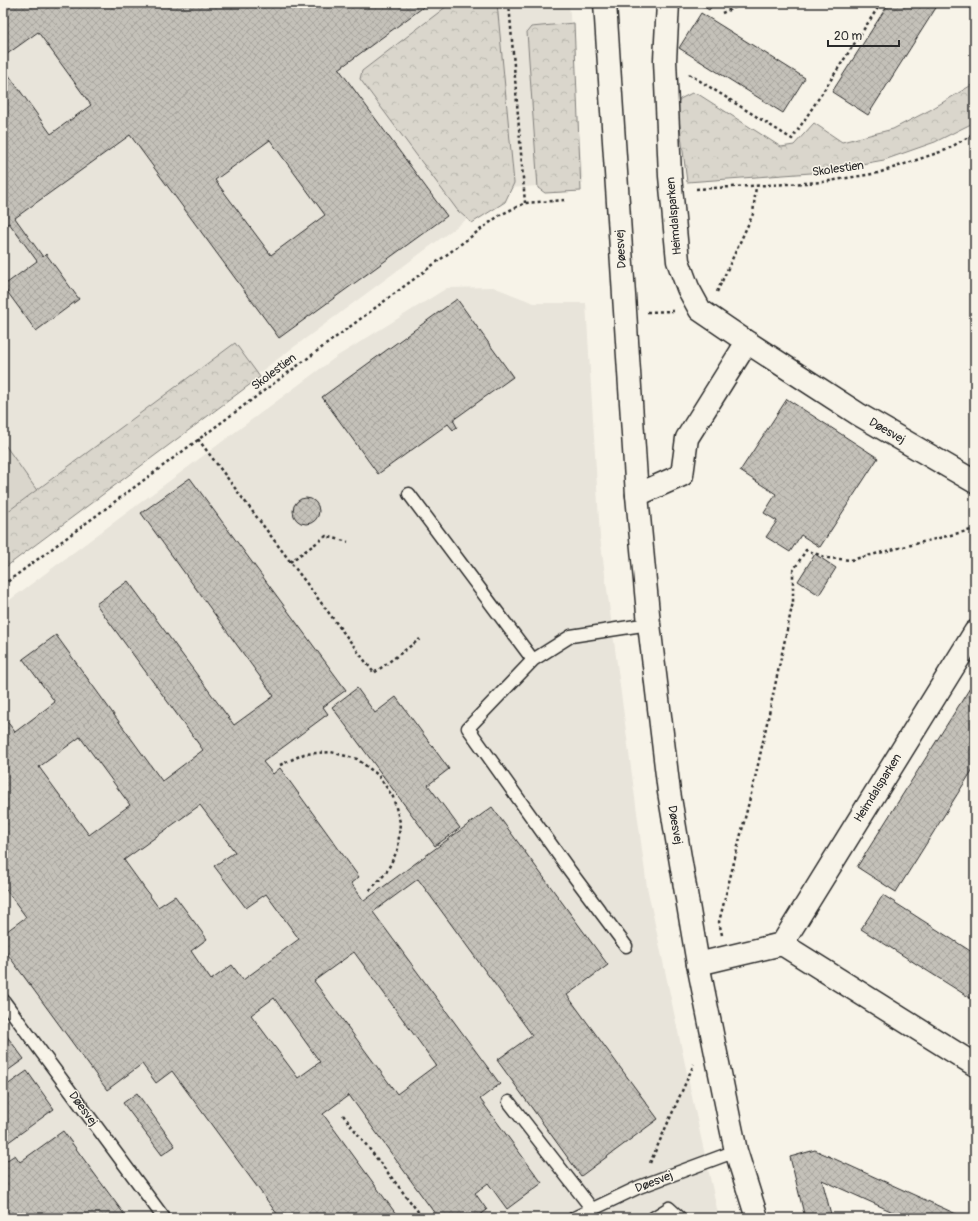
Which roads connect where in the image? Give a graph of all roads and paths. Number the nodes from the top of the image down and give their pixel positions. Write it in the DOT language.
graph roads {
  1 [pos="564,3"];
  2 [pos="605,3"];
  3 [pos="668,3"];
  4 [pos="745,3"];
  5 [pos="881,3"];
  6 [pos="510,4"];
  7 [pos="722,13"];
  8 [pos="666,60"];
  9 [pos="975,133"];
  10 [pos="756,186"];
  11 [pos="696,188"];
  12 [pos="566,200"];
  13 [pos="524,203"];
  14 [pos="700,310"];
  15 [pos="625,313"];
  16 [pos="747,342"];
  17 [pos="198,439"];
  18 [pos="975,482"];
  19 [pos="409,494"];
  20 [pos="637,495"];
  21 [pos="975,528"];
  22 [pos="348,542"];
  23 [pos="290,562"];
  24 [pos="3,585"];
  25 [pos="649,624"];
  26 [pos="975,632"];
  27 [pos="420,639"];
  28 [pos="533,660"];
  29 [pos="280,765"];
  30 [pos="368,892"];
  31 [pos="782,944"];
  32 [pos="626,946"];
  33 [pos="727,957"];
  34 [pos="698,964"];
  35 [pos="3,1000"];
  36 [pos="694,1063"];
  37 [pos="975,1064"];
  38 [pos="509,1102"];
  39 [pos="344,1115"];
  40 [pos="736,1151"];
  41 [pos="639,1187"];
  42 [pos="592,1209"];
  43 [pos="164,1218"];
  44 [pos="423,1218"];
  45 [pos="574,1218"];
  46 [pos="653,1218"];
  47 [pos="680,1218"];
  48 [pos="757,1218"];
  1 -- 6 [label="path"];
  2 -- 15 [label="street, Døesvej"];
  3 -- 8 [label="street, Heimdalsparken"];
  4 -- 7 [label="path"];
  5 -- 8 [label="path"];
  6 -- 13 [label="path"];
  8 -- 14 [label="street, Heimdalsparken"];
  9 -- 10 [label="path, Skolestien"];
  10 -- 11 [label="path, Skolestien"];
  10 -- 14 [label="path"];
  12 -- 13 [label="path, Skolestien"];
  13 -- 17 [label="path, Skolestien"];
  14 -- 15 [label="path"];
  14 -- 16 [label="street, Heimdalsparken"];
  15 -- 20 [label="street, Døesvej"];
  16 -- 18 [label="street, Døesvej"];
  16 -- 20 [label="street"];
  17 -- 23 [label="path"];
  17 -- 24 [label="path, Skolestien"];
  19 -- 28 [label="lane"];
  20 -- 25 [label="street, Døesvej"];
  21 -- 33 [label="path"];
  22 -- 23 [label="path"];
  23 -- 27 [label="path"];
  25 -- 28 [label="lane"];
  25 -- 34 [label="street, Døesvej"];
  26 -- 31 [label="street, Heimdalsparken"];
  28 -- 32 [label="lane"];
  29 -- 30 [label="path"];
  31 -- 33 [label="street"];
  31 -- 37 [label="street"];
  33 -- 34 [label="street"];
  34 -- 40 [label="street, Døesvej"];
  35 -- 43 [label="lane, Døesvej"];
  36 -- 41 [label="path"];
  38 -- 42 [label="lane"];
  39 -- 44 [label="path"];
  40 -- 41 [label="lane, Døesvej"];
  40 -- 48 [label="street, Døesvej"];
  41 -- 42 [label="lane, Døesvej"];
  42 -- 45 [label="lane, Døesvej"];
  46 -- 47 [label="lane"];
}
